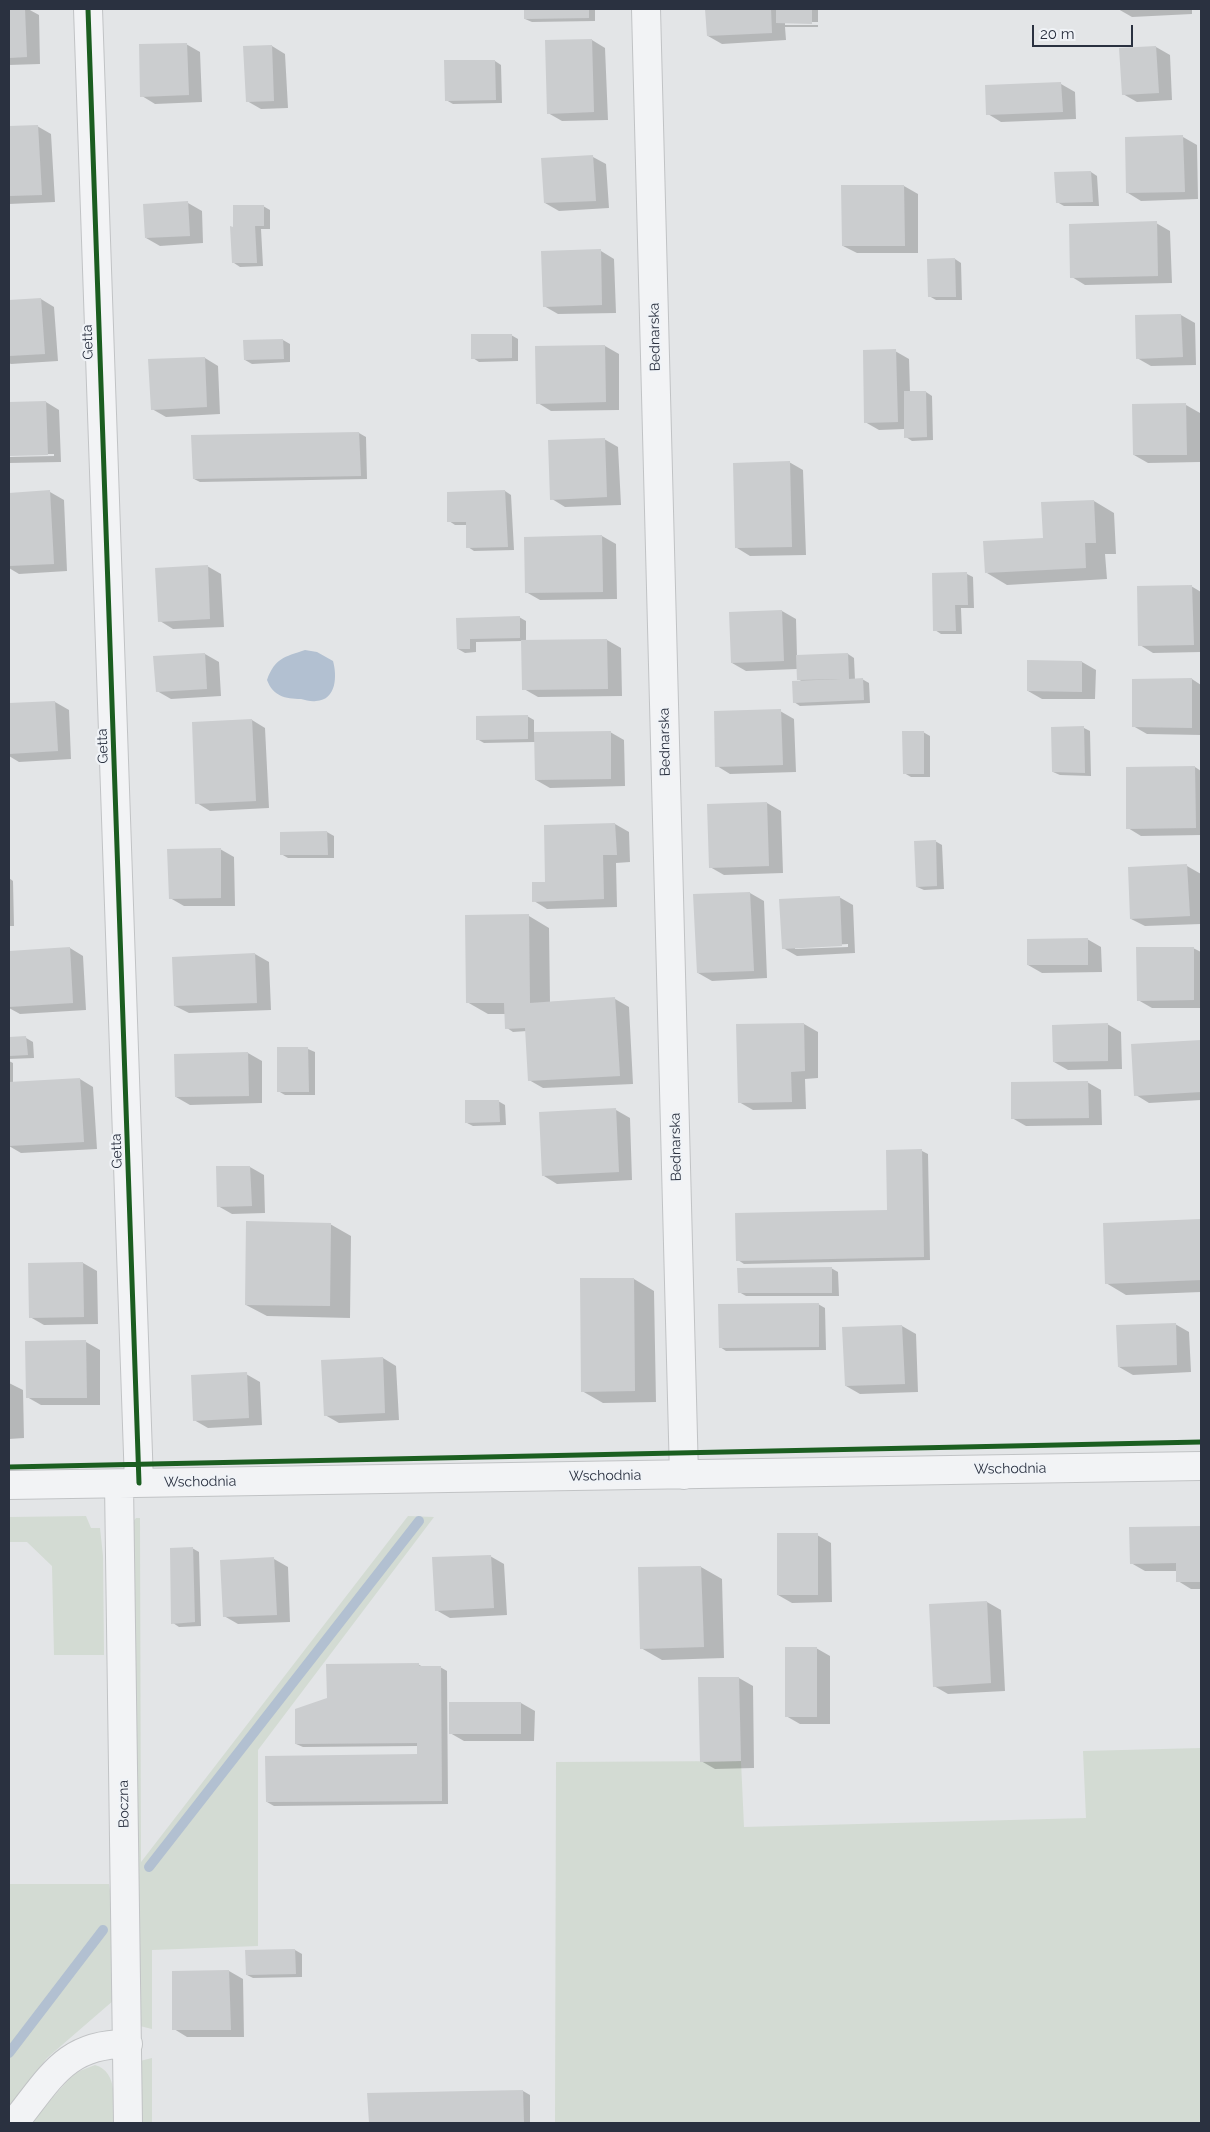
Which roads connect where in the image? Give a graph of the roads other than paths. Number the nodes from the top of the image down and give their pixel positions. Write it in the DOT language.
graph roads {
  1 [pos="88,9"];
  2 [pos="646,9"];
  3 [pos="1201,1466"];
  4 [pos="684,1474"];
  5 [pos="129,1484"];
  6 [pos="9,1486"];
  7 [pos="128,2044"];
  8 [pos="14,2123"];
  9 [pos="128,2123"];
  1 -- 5 [label="street, Getta"];
  2 -- 4 [label="street, Bednarska"];
  3 -- 4 [label="street, Wschodnia"];
  4 -- 5 [label="street, Wschodnia"];
  5 -- 6 [label="street, Wschodnia"];
  5 -- 7 [label="street, Boczna"];
  7 -- 8 [label="street"];
  7 -- 9 [label="street, Boczna"];
}
